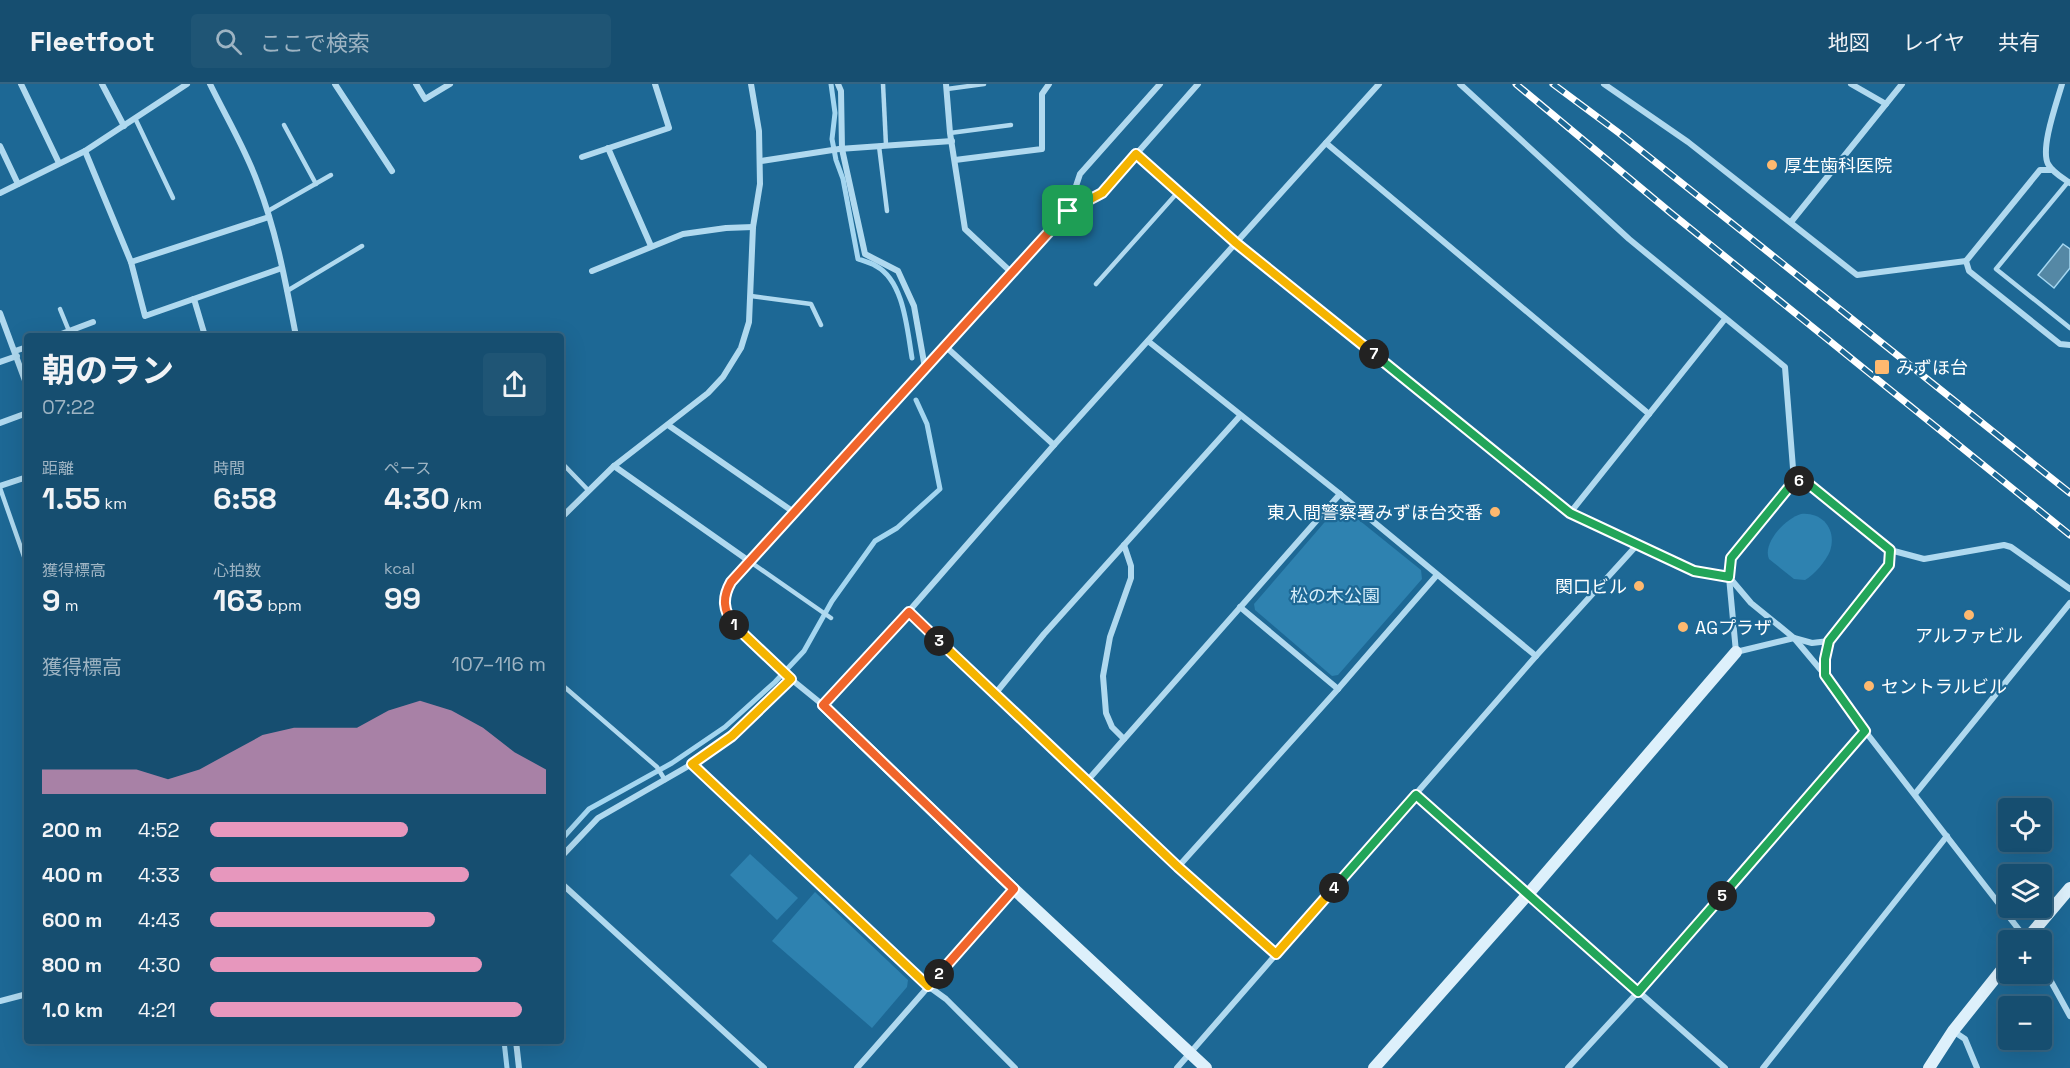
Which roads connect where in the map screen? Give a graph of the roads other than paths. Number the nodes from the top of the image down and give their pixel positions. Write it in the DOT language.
graph roads {
  1 [pos="21,84"];
  2 [pos="102,84"];
  3 [pos="187,84"];
  4 [pos="210,84"];
  5 [pos="335,84"];
  6 [pos="416,84"];
  7 [pos="450,84"];
  8 [pos="656,84"];
  9 [pos="751,84"];
  10 [pos="838,84"];
  11 [pos="883,84"];
  12 [pos="984,84"];
  13 [pos="1049,84"];
  14 [pos="1160,84"];
  15 [pos="1198,84"];
  16 [pos="1379,84"];
  17 [pos="1460,84"];
  18 [pos="1604,84"];
  19 [pos="1851,84"];
  20 [pos="1902,84"];
  21 [pos="2062,84"];
  22 [pos="946,87"];
  23 [pos="1886,104"];
  24 [pos="135,118"];
  25 [pos="284,125"];
  26 [pos="1011,125"];
  27 [pos="124,126"];
  28 [pos="950,133"];
  29 [pos="952,141"];
  30 [pos="1326,143"];
  31 [pos="0,146"];
  32 [pos="882,146"];
  33 [pos="608,148"];
  34 [pos="841,149"];
  35 [pos="85,151"];
  36 [pos="1136,154"];
  37 [pos="582,157"];
  38 [pos="955,160"];
  39 [pos="761,161"];
  40 [pos="59,163"];
  41 [pos="2052,170"];
  42 [pos="392,171"];
  43 [pos="331,176"];
  44 [pos="2069,182"];
  45 [pos="18,184"];
  46 [pos="316,184"];
  47 [pos="1178,192"];
  48 [pos="0,193"];
  49 [pos="173,198"];
  50 [pos="887,211"];
  51 [pos="1068,211"];
  52 [pos="268,214"];
  53 [pos="1791,222"];
  54 [pos="753,227"];
  55 [pos="1236,243"];
  56 [pos="362,246"];
  57 [pos="651,246"];
  58 [pos="1966,261"];
  59 [pos="131,262"];
  60 [pos="282,268"];
  61 [pos="592,271"];
  62 [pos="1011,272"];
  63 [pos="1096,284"];
  64 [pos="287,291"];
  65 [pos="751,296"];
  66 [pos="194,299"];
  67 [pos="60,309"];
  68 [pos="0,313"];
  69 [pos="1725,319"];
  70 [pos="93,322"];
  71 [pos="821,325"];
  72 [pos="2070,328"];
  73 [pos="69,331"];
  74 [pos="64,333"];
  75 [pos="204,333"];
  76 [pos="295,333"];
  77 [pos="1148,340"];
  78 [pos="2070,345"];
  79 [pos="945,346"];
  80 [pos="24,349"];
  81 [pos="16,354"];
  82 [pos="0,362"];
  83 [pos="925,368"];
  84 [pos="24,377"];
  85 [pos="24,414"];
  86 [pos="1649,414"];
  87 [pos="1240,416"];
  88 [pos="0,423"];
  89 [pos="668,425"];
  90 [pos="1054,445"];
  91 [pos="564,465"];
  92 [pos="614,466"];
  93 [pos="24,478"];
  94 [pos="1794,481"];
  95 [pos="0,487"];
  96 [pos="588,490"];
  97 [pos="1340,494"];
  98 [pos="795,513"];
  99 [pos="1570,513"];
  100 [pos="564,515"];
  101 [pos="1124,545"];
  102 [pos="1636,545"];
  103 [pos="1890,550"];
  104 [pos="24,557"];
  105 [pos="749,561"];
  106 [pos="1437,575"];
  107 [pos="1729,577"];
  108 [pos="2070,589"];
  109 [pos="2070,603"];
  110 [pos="1240,607"];
  111 [pos="909,612"];
  112 [pos="830,617"];
  113 [pos="1794,638"];
  114 [pos="1829,641"];
  115 [pos="1736,652"];
  116 [pos="1536,656"];
  117 [pos="1825,675"];
  118 [pos="789,677"];
  119 [pos="564,687"];
  120 [pos="1338,689"];
  121 [pos="995,694"];
  122 [pos="823,705"];
  123 [pos="1865,731"];
  124 [pos="1124,739"];
  125 [pos="692,764"];
  126 [pos="663,777"];
  127 [pos="1088,780"];
  128 [pos="1915,794"];
  129 [pos="1416,795"];
  130 [pos="1947,836"];
  131 [pos="564,854"];
  132 [pos="1178,867"];
  133 [pos="564,886"];
  134 [pos="2070,888"];
  135 [pos="1014,889"];
  136 [pos="1529,893"];
  137 [pos="2019,930"];
  138 [pos="2035,930"];
  139 [pos="1276,954"];
  140 [pos="1998,975"];
  141 [pos="2052,983"];
  142 [pos="928,986"];
  143 [pos="1638,992"];
  144 [pos="24,995"];
  145 [pos="0,1001"];
  146 [pos="2070,1016"];
  147 [pos="1953,1031"];
  148 [pos="516,1044"];
  149 [pos="1190,1054"];
  150 [pos="519,1068"];
  151 [pos="764,1068"];
  152 [pos="857,1068"];
  153 [pos="1015,1068"];
  154 [pos="1177,1068"];
  155 [pos="1206,1068"];
  156 [pos="1374,1068"];
  157 [pos="1569,1068"];
  158 [pos="1725,1068"];
  159 [pos="1763,1068"];
  160 [pos="1929,1068"];
  161 [pos="1977,1068"];
  1 -- 40 [label="street"];
  2 -- 27 [label="street"];
  3 -- 24 [label="street"];
  4 -- 52 [label="street"];
  5 -- 42 [label="street"];
  6 -- 7 [label="street"];
  8 -- 33 [label="street"];
  9 -- 39 [label="street"];
  10 -- 34 [label="street"];
  11 -- 32 [label="lane"];
  12 -- 22 [label="lane"];
  13 -- 38 [label="street"];
  14 -- 51 [label="street"];
  15 -- 36 [label="street"];
  16 -- 30 [label="street"];
  17 -- 69 [label="street"];
  18 -- 53 [label="street"];
  19 -- 23 [label="street"];
  20 -- 23 [label="street"];
  21 -- 41 [label="street"];
  22 -- 28 [label="street"];
  23 -- 53 [label="street"];
  24 -- 27 [label="street"];
  24 -- 49 [label="lane"];
  25 -- 46 [label="lane"];
  26 -- 28 [label="lane"];
  27 -- 35 [label="street"];
  28 -- 29 [label="street"];
  29 -- 32 [label="street"];
  29 -- 38 [label="street"];
  30 -- 55 [label="street"];
  30 -- 86 [label="street"];
  31 -- 45 [label="street"];
  32 -- 34 [label="street"];
  32 -- 50 [label="lane"];
  33 -- 37 [label="street"];
  33 -- 57 [label="street"];
  34 -- 39 [label="street"];
  34 -- 83 [label="street"];
  35 -- 40 [label="street"];
  35 -- 59 [label="street"];
  36 -- 47 [label="street"];
  36 -- 51 [label="street"];
  38 -- 62 [label="street"];
  39 -- 54 [label="street"];
  40 -- 45 [label="street"];
  41 -- 44 [label="street"];
  41 -- 58 [label="street"];
  43 -- 46 [label="lane"];
  44 -- 72 [label="lane"];
  45 -- 48 [label="street"];
  46 -- 52 [label="lane"];
  47 -- 55 [label="street"];
  47 -- 63 [label="lane"];
  51 -- 62 [label="street"];
  52 -- 59 [label="street"];
  52 -- 60 [label="street"];
  53 -- 58 [label="street"];
  54 -- 57 [label="street"];
  54 -- 65 [label="street"];
  55 -- 77 [label="street"];
  55 -- 99 [label="street"];
  56 -- 64 [label="lane"];
  57 -- 61 [label="street"];
  58 -- 78 [label="street"];
  59 -- 66 [label="street"];
  60 -- 64 [label="street"];
  60 -- 66 [label="street"];
  62 -- 79 [label="street"];
  64 -- 76 [label="street"];
  65 -- 71 [label="lane"];
  65 -- 89 [label="street"];
  66 -- 75 [label="street"];
  67 -- 73 [label="lane"];
  68 -- 81 [label="street"];
  69 -- 86 [label="street"];
  69 -- 94 [label="street"];
  70 -- 73 [label="street"];
  73 -- 74 [label="street"];
  77 -- 87 [label="street"];
  77 -- 90 [label="street"];
  79 -- 83 [label="street"];
  79 -- 90 [label="street"];
  80 -- 81 [label="street"];
  81 -- 82 [label="street"];
  81 -- 84 [label="street"];
  83 -- 98 [label="street"];
  85 -- 88 [label="street"];
  86 -- 99 [label="street"];
  87 -- 97 [label="street"];
  87 -- 101 [label="street"];
  89 -- 92 [label="street"];
  89 -- 98 [label="street"];
  90 -- 111 [label="street"];
  91 -- 96 [label="lane"];
  92 -- 96 [label="street"];
  92 -- 105 [label="street"];
  93 -- 95 [label="street"];
  94 -- 103 [label="street"];
  94 -- 107 [label="street"];
  95 -- 104 [label="lane"];
  96 -- 100 [label="street"];
  97 -- 106 [label="street"];
  97 -- 110 [label="street"];
  98 -- 105 [label="street"];
  99 -- 102 [label="street"];
  101 -- 121 [label="street"];
  101 -- 124 [label="street"];
  102 -- 107 [label="street"];
  102 -- 116 [label="street"];
  103 -- 108 [label="street"];
  103 -- 114 [label="street"];
  105 -- 112 [label="lane"];
  105 -- 118 [label="street"];
  106 -- 116 [label="street"];
  106 -- 120 [label="street"];
  107 -- 113 [label="street"];
  107 -- 115 [label="street"];
  109 -- 128 [label="street"];
  110 -- 120 [label="street"];
  110 -- 124 [label="street"];
  111 -- 121 [label="street"];
  111 -- 122 [label="street"];
  113 -- 114 [label="street"];
  113 -- 115 [label="street"];
  113 -- 117 [label="street"];
  114 -- 117 [label="street"];
  115 -- 136 [label="street"];
  116 -- 129 [label="street"];
  117 -- 123 [label="street"];
  118 -- 122 [label="street"];
  118 -- 125 [label="street"];
  119 -- 126 [label="lane"];
  120 -- 132 [label="street"];
  121 -- 127 [label="street"];
  122 -- 135 [label="street"];
  123 -- 128 [label="street"];
  123 -- 143 [label="street"];
  124 -- 127 [label="street"];
  125 -- 126 [label="street"];
  125 -- 142 [label="street"];
  126 -- 131 [label="street"];
  127 -- 132 [label="street"];
  128 -- 130 [label="street"];
  129 -- 136 [label="street"];
  129 -- 139 [label="street"];
  130 -- 137 [label="street"];
  130 -- 159 [label="street"];
  132 -- 139 [label="street"];
  133 -- 151 [label="street"];
  134 -- 138 [label="street"];
  135 -- 142 [label="street"];
  135 -- 149 [label="street"];
  136 -- 143 [label="street"];
  136 -- 156 [label="street"];
  139 -- 149 [label="street"];
  140 -- 147 [label="street"];
  141 -- 146 [label="street"];
  142 -- 152 [label="street"];
  142 -- 153 [label="street"];
  143 -- 157 [label="street"];
  143 -- 158 [label="street"];
  144 -- 145 [label="street"];
  147 -- 160 [label="street"];
  147 -- 161 [label="street"];
  148 -- 150 [label="street"];
  149 -- 154 [label="street"];
  149 -- 155 [label="street"];
}
